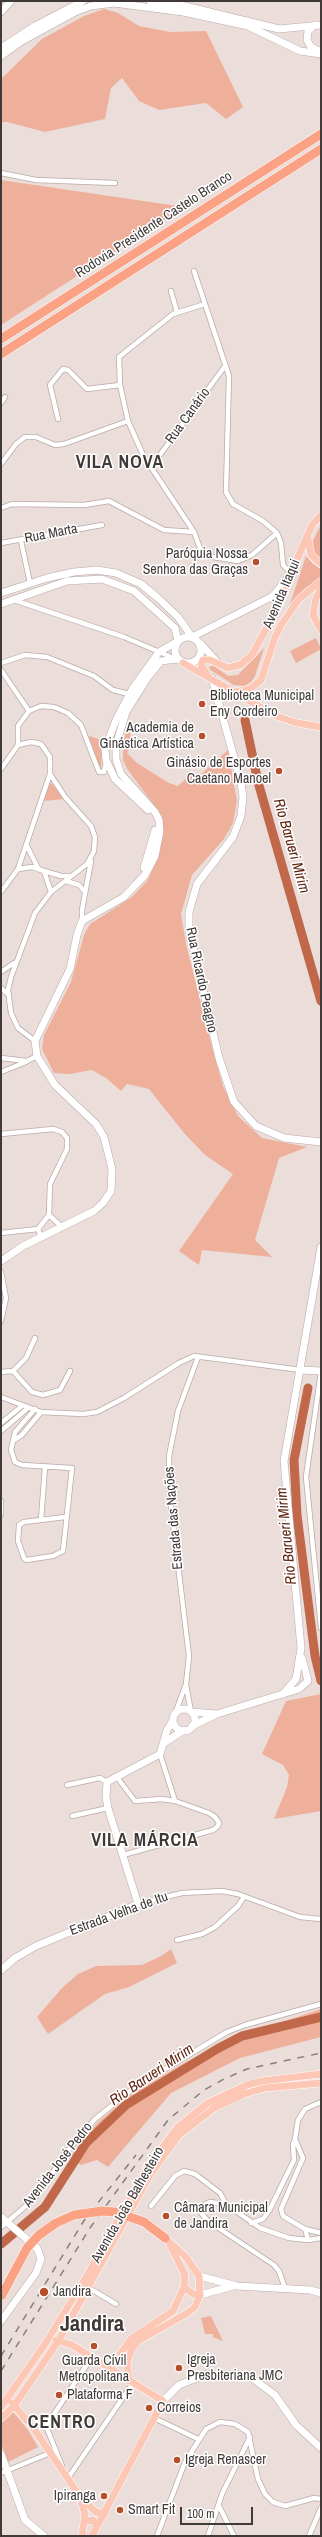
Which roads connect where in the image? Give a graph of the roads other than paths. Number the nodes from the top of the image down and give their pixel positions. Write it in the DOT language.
graph roads {
  1 [pos="11,1"];
  2 [pos="83,1"];
  3 [pos="150,1"];
  4 [pos="1,12"];
  5 [pos="319,24"];
  6 [pos="1,48"];
  7 [pos="321,53"];
  8 [pos="1,56"];
  9 [pos="321,134"];
  10 [pos="321,149"];
  11 [pos="1,173"];
  12 [pos="115,183"];
  13 [pos="194,271"];
  14 [pos="171,291"];
  15 [pos="204,304"];
  16 [pos="177,312"];
  17 [pos="1,340"];
  18 [pos="1,354"];
  19 [pos="225,366"];
  20 [pos="120,385"];
  21 [pos="5,397"];
  22 [pos="1,403"];
  23 [pos="58,419"];
  24 [pos="128,421"];
  25 [pos="1,464"];
  26 [pos="151,467"];
  27 [pos="1,508"];
  28 [pos="321,515"];
  29 [pos="102,525"];
  30 [pos="194,532"];
  31 [pos="277,533"];
  32 [pos="308,536"];
  33 [pos="21,541"];
  34 [pos="1,543"];
  35 [pos="321,564"];
  36 [pos="291,574"];
  37 [pos="321,581"];
  38 [pos="30,583"];
  39 [pos="321,589"];
  40 [pos="1,593"];
  41 [pos="13,599"];
  42 [pos="1,604"];
  43 [pos="321,630"];
  44 [pos="195,640"];
  45 [pos="178,641"];
  46 [pos="159,652"];
  47 [pos="180,661"];
  48 [pos="1,663"];
  49 [pos="218,664"];
  50 [pos="1,670"];
  51 [pos="210,676"];
  52 [pos="233,690"];
  53 [pos="129,694"];
  54 [pos="218,702"];
  55 [pos="29,711"];
  56 [pos="321,727"];
  57 [pos="18,745"];
  58 [pos="1,769"];
  59 [pos="118,769"];
  60 [pos="107,772"];
  61 [pos="50,774"];
  62 [pos="26,846"];
  63 [pos="91,859"];
  64 [pos="38,868"];
  65 [pos="18,869"];
  66 [pos="44,871"];
  67 [pos="71,876"];
  68 [pos="66,881"];
  69 [pos="1,892"];
  70 [pos="51,892"];
  71 [pos="85,892"];
  72 [pos="116,901"];
  73 [pos="82,921"];
  74 [pos="16,962"];
  75 [pos="1,972"];
  76 [pos="1,988"];
  77 [pos="9,995"];
  78 [pos="35,1041"];
  79 [pos="37,1056"];
  80 [pos="1,1058"];
  81 [pos="27,1061"];
  82 [pos="1,1072"];
  83 [pos="1,1134"];
  84 [pos="321,1142"];
  85 [pos="49,1215"];
  86 [pos="62,1227"];
  87 [pos="38,1229"];
  88 [pos="1,1233"];
  89 [pos="41,1237"];
  90 [pos="321,1247"];
  91 [pos="1,1261"];
  92 [pos="1,1272"];
  93 [pos="1,1321"];
  94 [pos="35,1338"];
  95 [pos="198,1357"];
  96 [pos="301,1370"];
  97 [pos="13,1371"];
  98 [pos="70,1371"];
  99 [pos="321,1371"];
  100 [pos="1,1372"];
  101 [pos="1,1397"];
  102 [pos="22,1406"];
  103 [pos="28,1408"];
  104 [pos="34,1409"];
  105 [pos="41,1412"];
  106 [pos="7,1418"];
  107 [pos="1,1423"];
  108 [pos="11,1423"];
  109 [pos="20,1424"];
  110 [pos="27,1427"];
  111 [pos="1,1431"];
  112 [pos="14,1440"];
  113 [pos="45,1467"];
  114 [pos="1,1501"];
  115 [pos="1,1514"];
  116 [pos="65,1517"];
  117 [pos="41,1520"];
  118 [pos="321,1628"];
  119 [pos="301,1648"];
  120 [pos="186,1684"];
  121 [pos="283,1694"];
  122 [pos="176,1711"];
  123 [pos="191,1712"];
  124 [pos="217,1714"];
  125 [pos="173,1720"];
  126 [pos="192,1726"];
  127 [pos="184,1730"];
  128 [pos="164,1743"];
  129 [pos="160,1754"];
  130 [pos="116,1776"];
  131 [pos="107,1782"];
  132 [pos="67,1785"];
  133 [pos="175,1801"];
  134 [pos="108,1808"];
  135 [pos="72,1816"];
  136 [pos="123,1855"];
  137 [pos="244,1897"];
  138 [pos="138,1904"];
  139 [pos="321,1919"];
  140 [pos="177,1940"];
  141 [pos="1,1970"];
  142 [pos="321,2004"];
  143 [pos="321,2074"];
  144 [pos="321,2083"];
  145 [pos="321,2102"];
  146 [pos="295,2139"];
  147 [pos="226,2204"];
  148 [pos="152,2206"];
  149 [pos="1,2218"];
  150 [pos="10,2223"];
  151 [pos="251,2223"];
  152 [pos="1,2227"];
  153 [pos="305,2228"];
  154 [pos="321,2233"];
  155 [pos="165,2238"];
  156 [pos="321,2238"];
  157 [pos="308,2240"];
  158 [pos="185,2275"];
  159 [pos="199,2276"];
  160 [pos="238,2286"];
  161 [pos="184,2287"];
  162 [pos="89,2288"];
  163 [pos="285,2288"];
  164 [pos="321,2293"];
  165 [pos="200,2295"];
  166 [pos="1,2296"];
  167 [pos="116,2304"];
  168 [pos="1,2321"];
  169 [pos="65,2331"];
  170 [pos="59,2340"];
  171 [pos="45,2344"];
  172 [pos="72,2345"];
  173 [pos="92,2357"];
  174 [pos="110,2368"];
  175 [pos="131,2382"];
  176 [pos="10,2396"];
  177 [pos="163,2402"];
  178 [pos="14,2406"];
  179 [pos="1,2407"];
  180 [pos="1,2418"];
  181 [pos="154,2418"];
  182 [pos="250,2437"];
  183 [pos="198,2439"];
  184 [pos="321,2448"];
  185 [pos="50,2453"];
  186 [pos="1,2454"];
  187 [pos="4,2472"];
  188 [pos="68,2478"];
  189 [pos="79,2495"];
  190 [pos="321,2499"];
  191 [pos="219,2506"];
  192 [pos="321,2508"];
  193 [pos="105,2514"];
  194 [pos="85,2521"];
  195 [pos="97,2527"];
  196 [pos="44,2536"];
  197 [pos="82,2536"];
  198 [pos="92,2536"];
  199 [pos="157,2536"];
  200 [pos="208,2536"];
  201 [pos="234,2536"];
  202 [pos="309,2536"];
  1 -- 4 [label="street"];
  2 -- 6 [label="street"];
  3 -- 5 [label="street"];
  5 -- 7 [label="street"];
  7 -- 8 [label="street"];
  9 -- 17 [label="highway, Rodovia Presidente Castelo Branco"];
  10 -- 18 [label="highway, Rodovia Presidente Castelo Branco"];
  11 -- 12 [label="street"];
  13 -- 15 [label="street"];
  14 -- 16 [label="street"];
  15 -- 16 [label="street"];
  15 -- 19 [label="street"];
  16 -- 20 [label="street"];
  19 -- 26 [label="street, Rua Canário"];
  19 -- 31 [label="street"];
  20 -- 23 [label="street"];
  20 -- 24 [label="street"];
  21 -- 22 [label="street"];
  24 -- 25 [label="street"];
  24 -- 26 [label="street"];
  26 -- 30 [label="street"];
  27 -- 30 [label="street"];
  28 -- 32 [label="main road, Avenida Itaqui"];
  29 -- 33 [label="street, Rua Marta"];
  30 -- 31 [label="street"];
  31 -- 36 [label="street"];
  32 -- 35 [label="main road"];
  32 -- 36 [label="main road, Avenida Itaqui"];
  33 -- 34 [label="street, Rua Marta"];
  33 -- 38 [label="street"];
  36 -- 44 [label="street"];
  36 -- 49 [label="main road, Avenida Itaqui"];
  37 -- 52 [label="main road"];
  38 -- 40 [label="street"];
  38 -- 44 [label="street"];
  39 -- 43 [label="main road"];
  41 -- 42 [label="street"];
  41 -- 45 [label="street"];
  41 -- 46 [label="street"];
  44 -- 45 [label="street"];
  44 -- 47 [label="street"];
  44 -- 49 [label="street"];
  45 -- 46 [label="street"];
  45 -- 47 [label="street"];
  46 -- 47 [label="street"];
  46 -- 53 [label="street"];
  47 -- 51 [label="main road"];
  47 -- 59 [label="street"];
  48 -- 53 [label="street"];
  49 -- 51 [label="main road, Avenida Itaqui"];
  50 -- 55 [label="street"];
  51 -- 52 [label="main road"];
  51 -- 54 [label="street, Rua Ricardo Peagno"];
  52 -- 54 [label="street"];
  52 -- 56 [label="main road"];
  53 -- 60 [label="street"];
  54 -- 84 [label="street, Rua Ricardo Peagno"];
  55 -- 57 [label="street"];
  55 -- 60 [label="street"];
  57 -- 58 [label="street"];
  57 -- 61 [label="street"];
  59 -- 60 [label="street"];
  59 -- 72 [label="street"];
  60 -- 72 [label="street"];
  61 -- 62 [label="street"];
  61 -- 63 [label="street"];
  62 -- 64 [label="street"];
  62 -- 65 [label="street"];
  63 -- 67 [label="street"];
  63 -- 71 [label="street"];
  64 -- 65 [label="street"];
  64 -- 66 [label="street"];
  65 -- 69 [label="street"];
  66 -- 67 [label="street"];
  66 -- 70 [label="street"];
  67 -- 68 [label="street"];
  68 -- 70 [label="street"];
  68 -- 71 [label="street"];
  70 -- 74 [label="street"];
  71 -- 73 [label="street"];
  72 -- 73 [label="street"];
  73 -- 78 [label="street"];
  74 -- 75 [label="street"];
  74 -- 77 [label="street"];
  76 -- 77 [label="street"];
  77 -- 78 [label="street"];
  78 -- 79 [label="street"];
  79 -- 81 [label="street"];
  79 -- 86 [label="street"];
  80 -- 81 [label="street"];
  81 -- 82 [label="street"];
  83 -- 85 [label="street"];
  85 -- 86 [label="street"];
  85 -- 87 [label="street"];
  86 -- 89 [label="street"];
  87 -- 88 [label="street"];
  87 -- 89 [label="street"];
  89 -- 91 [label="street"];
  90 -- 96 [label="street"];
  92 -- 93 [label="street"];
  94 -- 97 [label="street"];
  95 -- 96 [label="street"];
  95 -- 105 [label="street"];
  95 -- 120 [label="street, Estrada das Nações"];
  96 -- 99 [label="street"];
  96 -- 119 [label="street"];
  97 -- 98 [label="street"];
  97 -- 100 [label="street"];
  99 -- 118 [label="street"];
  101 -- 102 [label="street"];
  102 -- 103 [label="street"];
  102 -- 106 [label="street"];
  103 -- 104 [label="street"];
  103 -- 108 [label="street"];
  104 -- 105 [label="street"];
  104 -- 109 [label="street"];
  105 -- 110 [label="street"];
  106 -- 107 [label="street"];
  106 -- 108 [label="street"];
  108 -- 111 [label="street"];
  109 -- 110 [label="street"];
  109 -- 112 [label="street"];
  110 -- 112 [label="street"];
  112 -- 113 [label="street"];
  113 -- 116 [label="street"];
  113 -- 117 [label="street"];
  114 -- 115 [label="street"];
  116 -- 117 [label="street"];
  116 -- 117 [label="street"];
  119 -- 121 [label="street"];
  119 -- 121 [label="street"];
  120 -- 122 [label="street, Estrada das Nações"];
  120 -- 123 [label="street, Estrada das Nações"];
  121 -- 124 [label="street"];
  122 -- 123 [label="street"];
  122 -- 125 [label="street"];
  123 -- 124 [label="street"];
  123 -- 126 [label="street"];
  124 -- 126 [label="street"];
  125 -- 127 [label="street"];
  125 -- 128 [label="street"];
  126 -- 127 [label="street"];
  127 -- 128 [label="street"];
  128 -- 129 [label="street"];
  129 -- 130 [label="street"];
  129 -- 133 [label="street"];
  130 -- 131 [label="street"];
  130 -- 133 [label="street"];
  131 -- 132 [label="street"];
  131 -- 134 [label="street"];
  133 -- 136 [label="street"];
  134 -- 135 [label="street"];
  134 -- 136 [label="street"];
  136 -- 138 [label="street"];
  137 -- 138 [label="street, Estrada Velha de Itu"];
  137 -- 139 [label="street, Estrada Velha de Itu"];
  137 -- 140 [label="street"];
  138 -- 141 [label="street, Estrada Velha de Itu"];
  142 -- 150 [label="street, Avenida José Pedro"];
  143 -- 171 [label="main road, Avenida João Balhesteiro"];
  144 -- 162 [label="main road, Avenida João Balhesteiro"];
  145 -- 146 [label="street"];
  146 -- 151 [label="street"];
  146 -- 153 [label="street"];
  147 -- 148 [label="street"];
  147 -- 151 [label="street"];
  147 -- 163 [label="street"];
  149 -- 150 [label="street"];
  150 -- 152 [label="street, Avenida José Pedro"];
  150 -- 168 [label="street"];
  151 -- 157 [label="street"];
  153 -- 154 [label="street"];
  153 -- 157 [label="street"];
  155 -- 158 [label="main road"];
  155 -- 159 [label="main road"];
  155 -- 166 [label="highway, bridge"];
  156 -- 157 [label="street"];
  158 -- 159 [label="main road"];
  158 -- 161 [label="main road"];
  159 -- 160 [label="street"];
  159 -- 165 [label="main road"];
  160 -- 163 [label="street"];
  160 -- 165 [label="street"];
  161 -- 165 [label="main road"];
  161 -- 174 [label="main road"];
  162 -- 167 [label="street"];
  162 -- 169 [label="main road, Avenida João Balhesteiro"];
  163 -- 164 [label="street"];
  165 -- 175 [label="main road"];
  169 -- 170 [label="main road, Avenida João Balhesteiro"];
  169 -- 172 [label="main road"];
  170 -- 171 [label="main road"];
  170 -- 172 [label="main road"];
  170 -- 178 [label="main road, Avenida João Balhesteiro"];
  171 -- 176 [label="main road, Avenida João Balhesteiro"];
  172 -- 173 [label="main road"];
  173 -- 174 [label="main road"];
  173 -- 188 [label="street"];
  174 -- 175 [label="main road"];
  175 -- 177 [label="main road"];
  175 -- 188 [label="street"];
  176 -- 178 [label="main road"];
  176 -- 179 [label="main road, Avenida João Balhesteiro"];
  177 -- 181 [label="main road"];
  177 -- 184 [label="street"];
  178 -- 180 [label="main road, Avenida João Balhesteiro"];
  178 -- 185 [label="main road"];
  181 -- 183 [label="street"];
  181 -- 193 [label="main road"];
  182 -- 183 [label="street"];
  182 -- 190 [label="street"];
  182 -- 191 [label="street"];
  183 -- 199 [label="street"];
  185 -- 187 [label="street"];
  185 -- 188 [label="main road"];
  186 -- 187 [label="street"];
  187 -- 196 [label="street"];
  188 -- 189 [label="main road"];
  189 -- 193 [label="main road"];
  189 -- 194 [label="main road"];
  191 -- 200 [label="street"];
  191 -- 201 [label="street"];
  192 -- 202 [label="street"];
  193 -- 195 [label="main road"];
  194 -- 195 [label="main road"];
  194 -- 197 [label="main road"];
  195 -- 198 [label="main road"];
}
